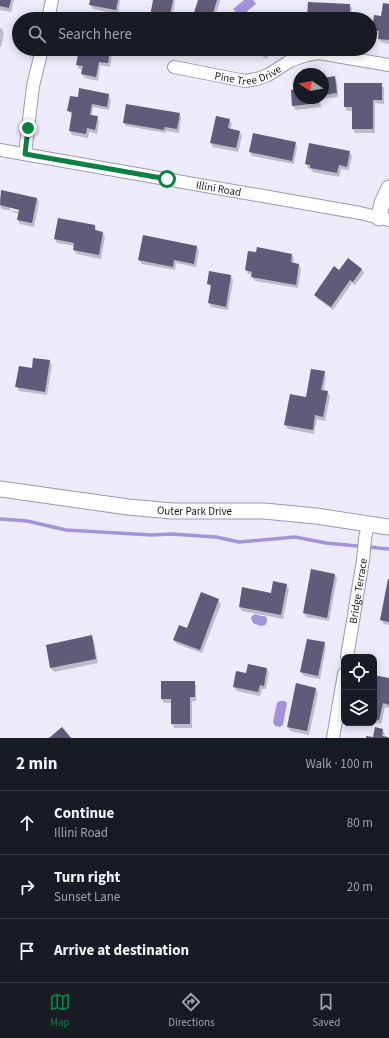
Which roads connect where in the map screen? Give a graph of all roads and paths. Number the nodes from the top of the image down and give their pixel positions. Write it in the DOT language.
graph roads {
  1 [pos="52,0"];
  2 [pos="49,12"];
  3 [pos="40,56"];
  4 [pos="304,56"];
  5 [pos="336,56"];
  6 [pos="389,65"];
  7 [pos="174,67"];
  8 [pos="0,150"];
  9 [pos="25,154"];
  10 [pos="389,188"];
  11 [pos="384,219"];
  12 [pos="0,489"];
  13 [pos="368,524"];
  14 [pos="389,528"];
  15 [pos="348,654"];
  16 [pos="341,690"];
  17 [pos="333,738"];
  1 -- 2 [label="street"];
  3 -- 9 [label="street"];
  4 -- 7 [label="street, Pine Tree Drive"];
  5 -- 6 [label="street, Pine Tree Drive"];
  8 -- 9 [label="street, Illini Road"];
  9 -- 11 [label="street, Illini Road"];
  10 -- 11 [label="street"];
  12 -- 13 [label="street, Outer Park Drive"];
  13 -- 14 [label="street, Outer Park Drive"];
  13 -- 15 [label="street, Bridge Terrace"];
  16 -- 17 [label="street"];
}
